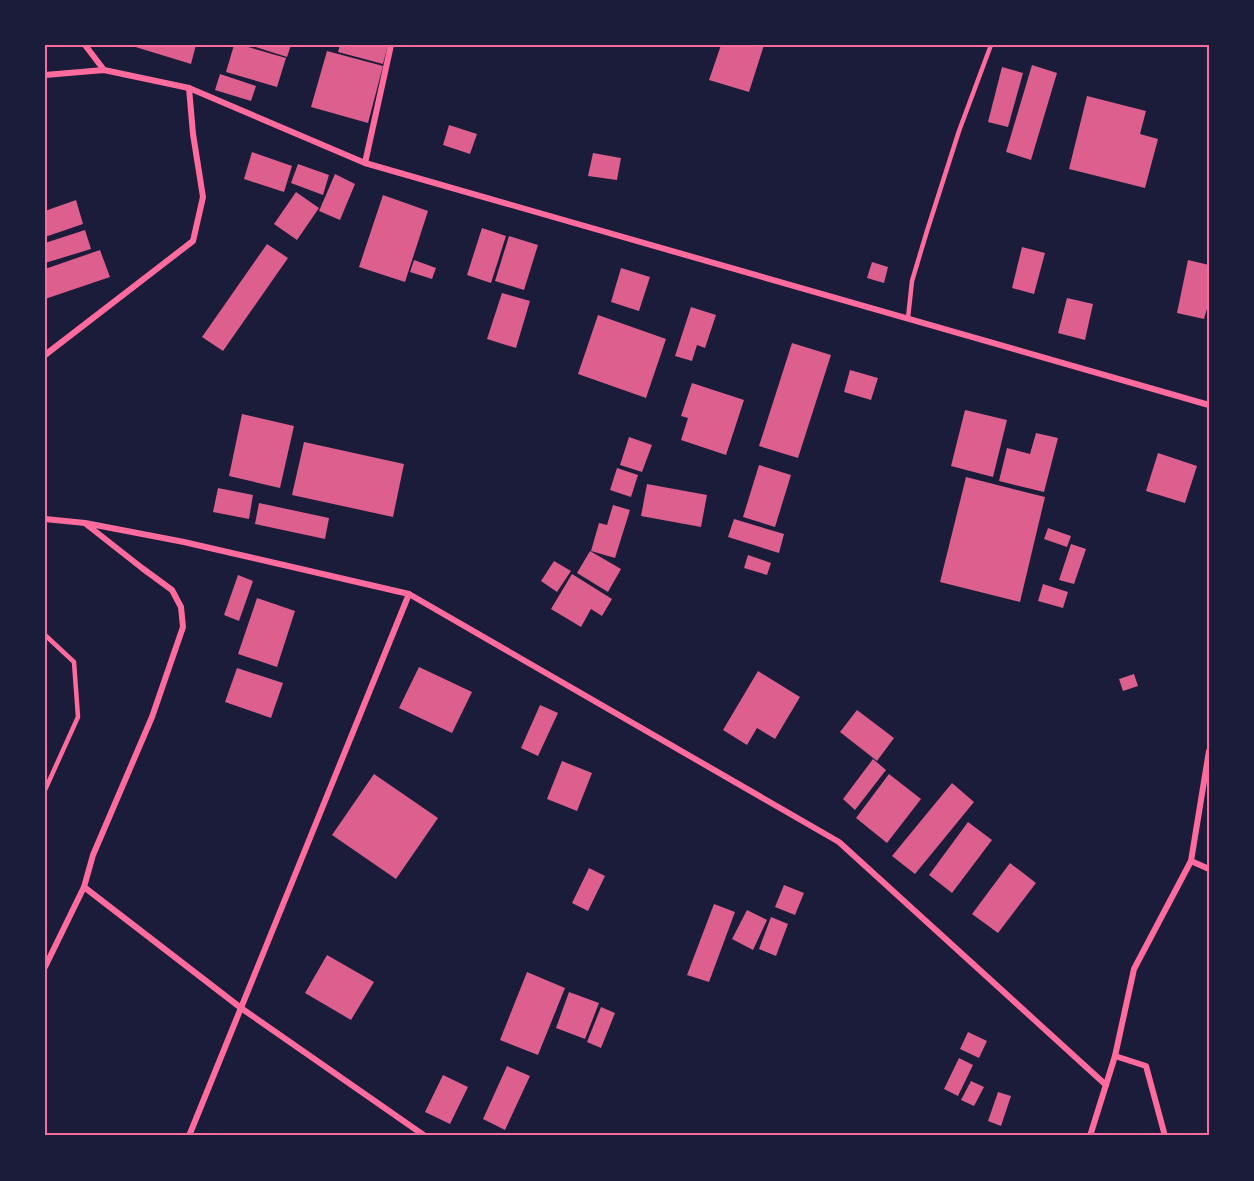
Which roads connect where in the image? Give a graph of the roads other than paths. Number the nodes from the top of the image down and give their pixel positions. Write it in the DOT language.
graph roads {
  1 [pos="85,45"];
  2 [pos="391,45"];
  3 [pos="991,45"];
  4 [pos="104,70"];
  5 [pos="45,75"];
  6 [pos="189,88"];
  7 [pos="365,163"];
  8 [pos="908,318"];
  9 [pos="45,355"];
  10 [pos="1209,405"];
  11 [pos="45,519"];
  12 [pos="85,524"];
  13 [pos="409,594"];
  14 [pos="45,635"];
  15 [pos="1209,751"];
  16 [pos="45,790"];
  17 [pos="1191,861"];
  18 [pos="1209,869"];
  19 [pos="84,887"];
  20 [pos="45,967"];
  21 [pos="241,1008"];
  22 [pos="1115,1056"];
  23 [pos="1106,1085"];
  24 [pos="189,1136"];
  25 [pos="425,1136"];
  26 [pos="1090,1136"];
  27 [pos="1165,1136"];
  1 -- 4 [label="street"];
  2 -- 7 [label="street"];
  3 -- 8 [label="lane"];
  4 -- 5 [label="street"];
  4 -- 6 [label="street"];
  6 -- 7 [label="street"];
  6 -- 9 [label="street"];
  7 -- 8 [label="street"];
  8 -- 10 [label="street"];
  11 -- 12 [label="street"];
  12 -- 13 [label="street"];
  12 -- 19 [label="street"];
  13 -- 21 [label="street"];
  13 -- 23 [label="street"];
  14 -- 16 [label="lane"];
  15 -- 17 [label="street"];
  17 -- 18 [label="street"];
  17 -- 22 [label="street"];
  19 -- 20 [label="street"];
  19 -- 21 [label="street"];
  21 -- 24 [label="street"];
  21 -- 25 [label="street"];
  22 -- 23 [label="street"];
  22 -- 27 [label="street"];
  23 -- 26 [label="street"];
}
